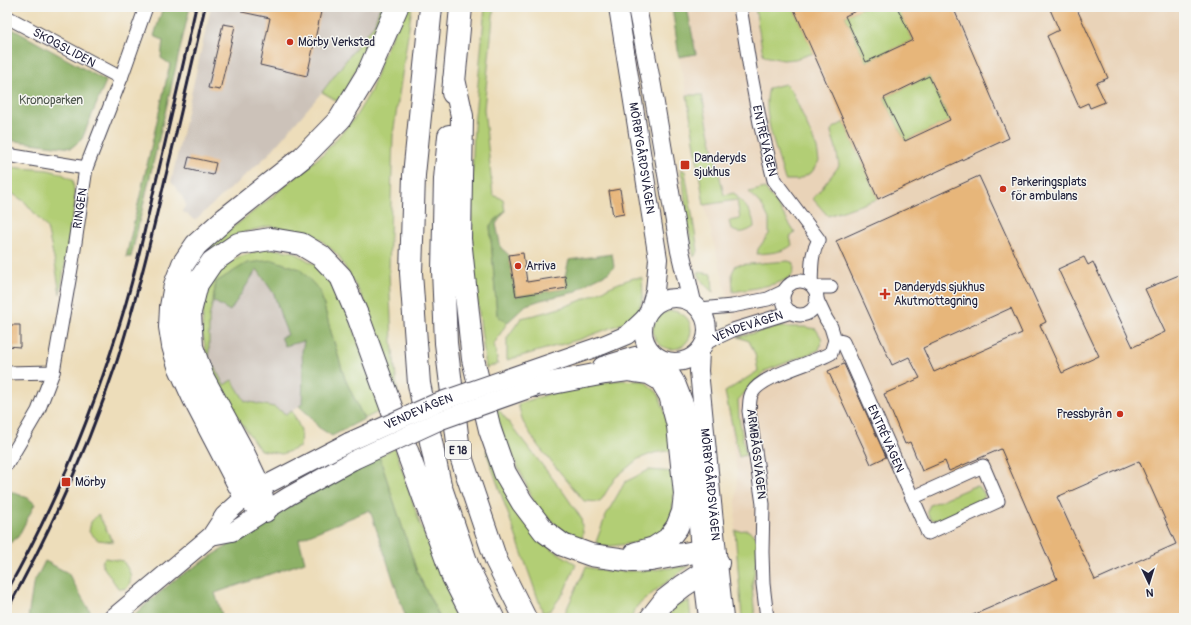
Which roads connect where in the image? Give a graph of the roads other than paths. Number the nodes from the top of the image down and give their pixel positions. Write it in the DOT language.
graph roads {
  1 [pos="146,7"];
  2 [pos="397,7"];
  3 [pos="431,7"];
  4 [pos="461,7"];
  5 [pos="618,7"];
  6 [pos="637,7"];
  7 [pos="740,7"];
  8 [pos="7,17"];
  9 [pos="121,78"];
  10 [pos="454,79"];
  11 [pos="7,155"];
  12 [pos="86,168"];
  13 [pos="812,260"];
  14 [pos="798,281"];
  15 [pos="785,291"];
  16 [pos="814,292"];
  17 [pos="696,305"];
  18 [pos="791,312"];
  19 [pos="647,313"];
  20 [pos="805,314"];
  21 [pos="826,319"];
  22 [pos="835,340"];
  23 [pos="702,347"];
  24 [pos="658,358"];
  25 [pos="53,372"];
  26 [pos="7,373"];
  27 [pos="533,378"];
  28 [pos="7,464"];
  29 [pos="252,492"];
  30 [pos="912,498"];
  31 [pos="265,512"];
  32 [pos="211,536"];
  33 [pos="613,558"];
  34 [pos="707,562"];
  35 [pos="114,618"];
  36 [pos="474,618"];
  37 [pos="493,618"];
  38 [pos="525,618"];
  39 [pos="651,618"];
  40 [pos="708,618"];
  41 [pos="724,618"];
  42 [pos="767,618"];
  1 -- 9 [label="street, RINGEN"];
  2 -- 29 [label="highway"];
  3 -- 37 [label="highway, E 18"];
  4 -- 10 [label="highway, E 18"];
  5 -- 19 [label="street, MÖRBYGÅRDSVÄGEN"];
  6 -- 17 [label="street, MÖRBYGÅRDSVÄGEN"];
  7 -- 13 [label="street, ENTRÉVÄGEN"];
  8 -- 9 [label="street, SKOGSLIDEN"];
  9 -- 12 [label="street, RINGEN"];
  10 -- 33 [label="highway"];
  10 -- 38 [label="highway, E 18"];
  11 -- 12 [label="street"];
  12 -- 25 [label="street, RINGEN"];
  13 -- 14 [label="street"];
  13 -- 16 [label="street"];
  14 -- 15 [label="street"];
  14 -- 16 [label="street"];
  15 -- 17 [label="street, VENDEVÄGEN"];
  15 -- 18 [label="street"];
  16 -- 20 [label="street"];
  16 -- 21 [label="street"];
  17 -- 19 [label="street"];
  17 -- 23 [label="street"];
  18 -- 20 [label="street"];
  18 -- 23 [label="street, VENDEVÄGEN"];
  19 -- 24 [label="street"];
  19 -- 27 [label="street, VENDEVÄGEN"];
  20 -- 21 [label="street"];
  21 -- 22 [label="street"];
  22 -- 30 [label="street, ENTRÉVÄGEN"];
  22 -- 42 [label="street, ARMBÅGSVÄGEN"];
  23 -- 24 [label="street"];
  23 -- 34 [label="street, MÖRBYGÅRDSVÄGEN"];
  24 -- 27 [label="street, VENDEVÄGEN"];
  24 -- 34 [label="street, MÖRBYGÅRDSVÄGEN"];
  25 -- 26 [label="street"];
  25 -- 28 [label="street, RINGEN"];
  27 -- 29 [label="street, VENDEVÄGEN, bridge"];
  27 -- 31 [label="street, VENDEVÄGEN, bridge"];
  27 -- 33 [label="highway"];
  29 -- 31 [label="highway"];
  29 -- 32 [label="street, VENDEVÄGEN"];
  29 -- 36 [label="highway"];
  30 -- 30 [label="street, ENTRÉVÄGEN"];
  31 -- 32 [label="street, VENDEVÄGEN"];
  32 -- 35 [label="street, VENDEVÄGEN"];
  33 -- 34 [label="highway"];
  34 -- 39 [label="highway"];
  34 -- 40 [label="street, MÖRBYGÅRDSVÄGEN"];
  34 -- 41 [label="street, MÖRBYGÅRDSVÄGEN"];
}
